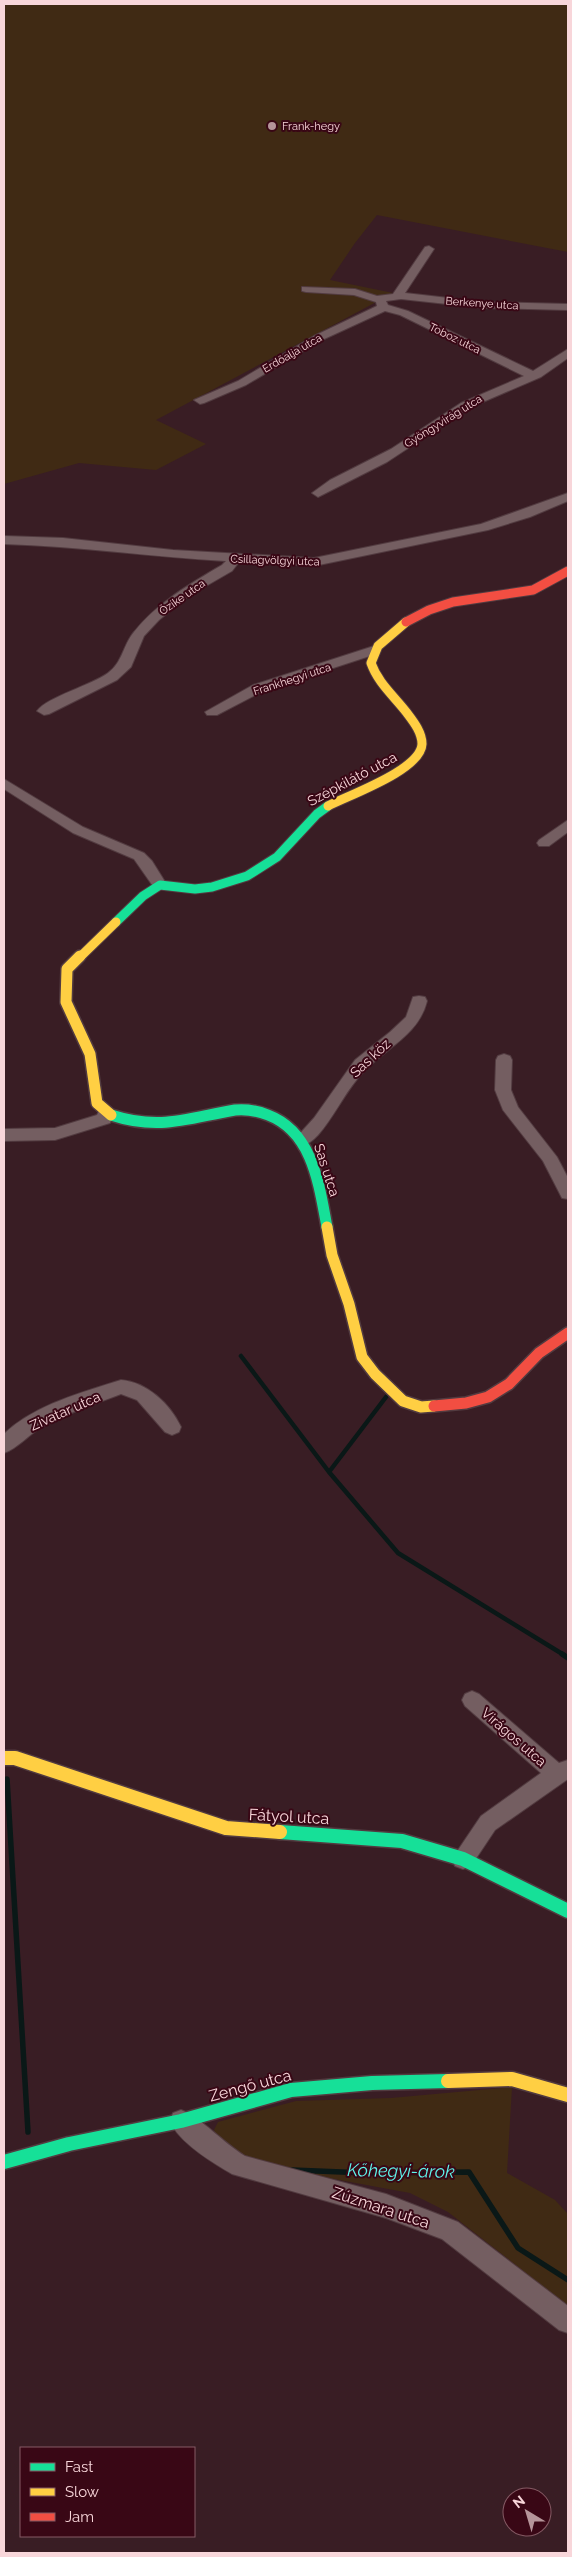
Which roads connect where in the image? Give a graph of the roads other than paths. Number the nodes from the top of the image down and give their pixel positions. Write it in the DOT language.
graph roads {
  1 [pos="428,249"];
  2 [pos="306,289"];
  3 [pos="397,296"];
  4 [pos="382,303"];
  5 [pos="568,307"];
  6 [pos="568,352"];
  7 [pos="533,376"];
  8 [pos="200,400"];
  9 [pos="318,493"];
  10 [pos="568,497"];
  11 [pos="8,540"];
  12 [pos="4,553"];
  13 [pos="234,559"];
  14 [pos="568,572"];
  15 [pos="374,650"];
  16 [pos="44,711"];
  17 [pos="212,712"];
  18 [pos="4,783"];
  19 [pos="568,825"];
  20 [pos="544,842"];
  21 [pos="160,885"];
  22 [pos="419,1001"];
  23 [pos="504,1060"];
  24 [pos="106,1113"];
  25 [pos="4,1136"];
  26 [pos="302,1140"];
  27 [pos="568,1193"];
  28 [pos="568,1333"];
  29 [pos="172,1427"];
  30 [pos="4,1445"];
  31 [pos="472,1700"];
  32 [pos="7,1755"];
  33 [pos="562,1771"];
  34 [pos="463,1858"];
  35 [pos="568,1911"];
  36 [pos="568,2095"];
  37 [pos="181,2121"];
  38 [pos="4,2162"];
  39 [pos="568,2320"];
  1 -- 3 [label="street"];
  2 -- 4 [label="street, Toboz utca"];
  3 -- 4 [label="street, Berkenye utca"];
  3 -- 5 [label="street, Berkenye utca"];
  4 -- 7 [label="street, Toboz utca"];
  4 -- 8 [label="street, Erdőalja utca"];
  6 -- 7 [label="street, Gyöngyvirág utca"];
  7 -- 9 [label="street, Gyöngyvirág utca"];
  10 -- 13 [label="street, Csillagvölgyi utca"];
  11 -- 12 [label="street"];
  11 -- 13 [label="street, Csillagvölgyi utca"];
  13 -- 16 [label="street, Őzike utca"];
  14 -- 15 [label="street"];
  15 -- 17 [label="street, Frankhegyi utca"];
  15 -- 21 [label="street, Szépkilátó utca"];
  18 -- 21 [label="street"];
  19 -- 20 [label="street"];
  21 -- 24 [label="street"];
  22 -- 26 [label="street, Sas köz"];
  23 -- 27 [label="street"];
  24 -- 25 [label="street"];
  24 -- 26 [label="street, Sas utca"];
  26 -- 28 [label="street, Sas utca"];
  29 -- 30 [label="street, Zivatar utca"];
  31 -- 33 [label="street, Virágos utca"];
  32 -- 34 [label="street, Fátyol utca"];
  33 -- 34 [label="street"];
  34 -- 35 [label="street, Fátyol utca"];
  36 -- 37 [label="street, Zengő utca"];
  37 -- 38 [label="street, Zengő utca"];
  37 -- 39 [label="street, Zúzmara utca"];
}
